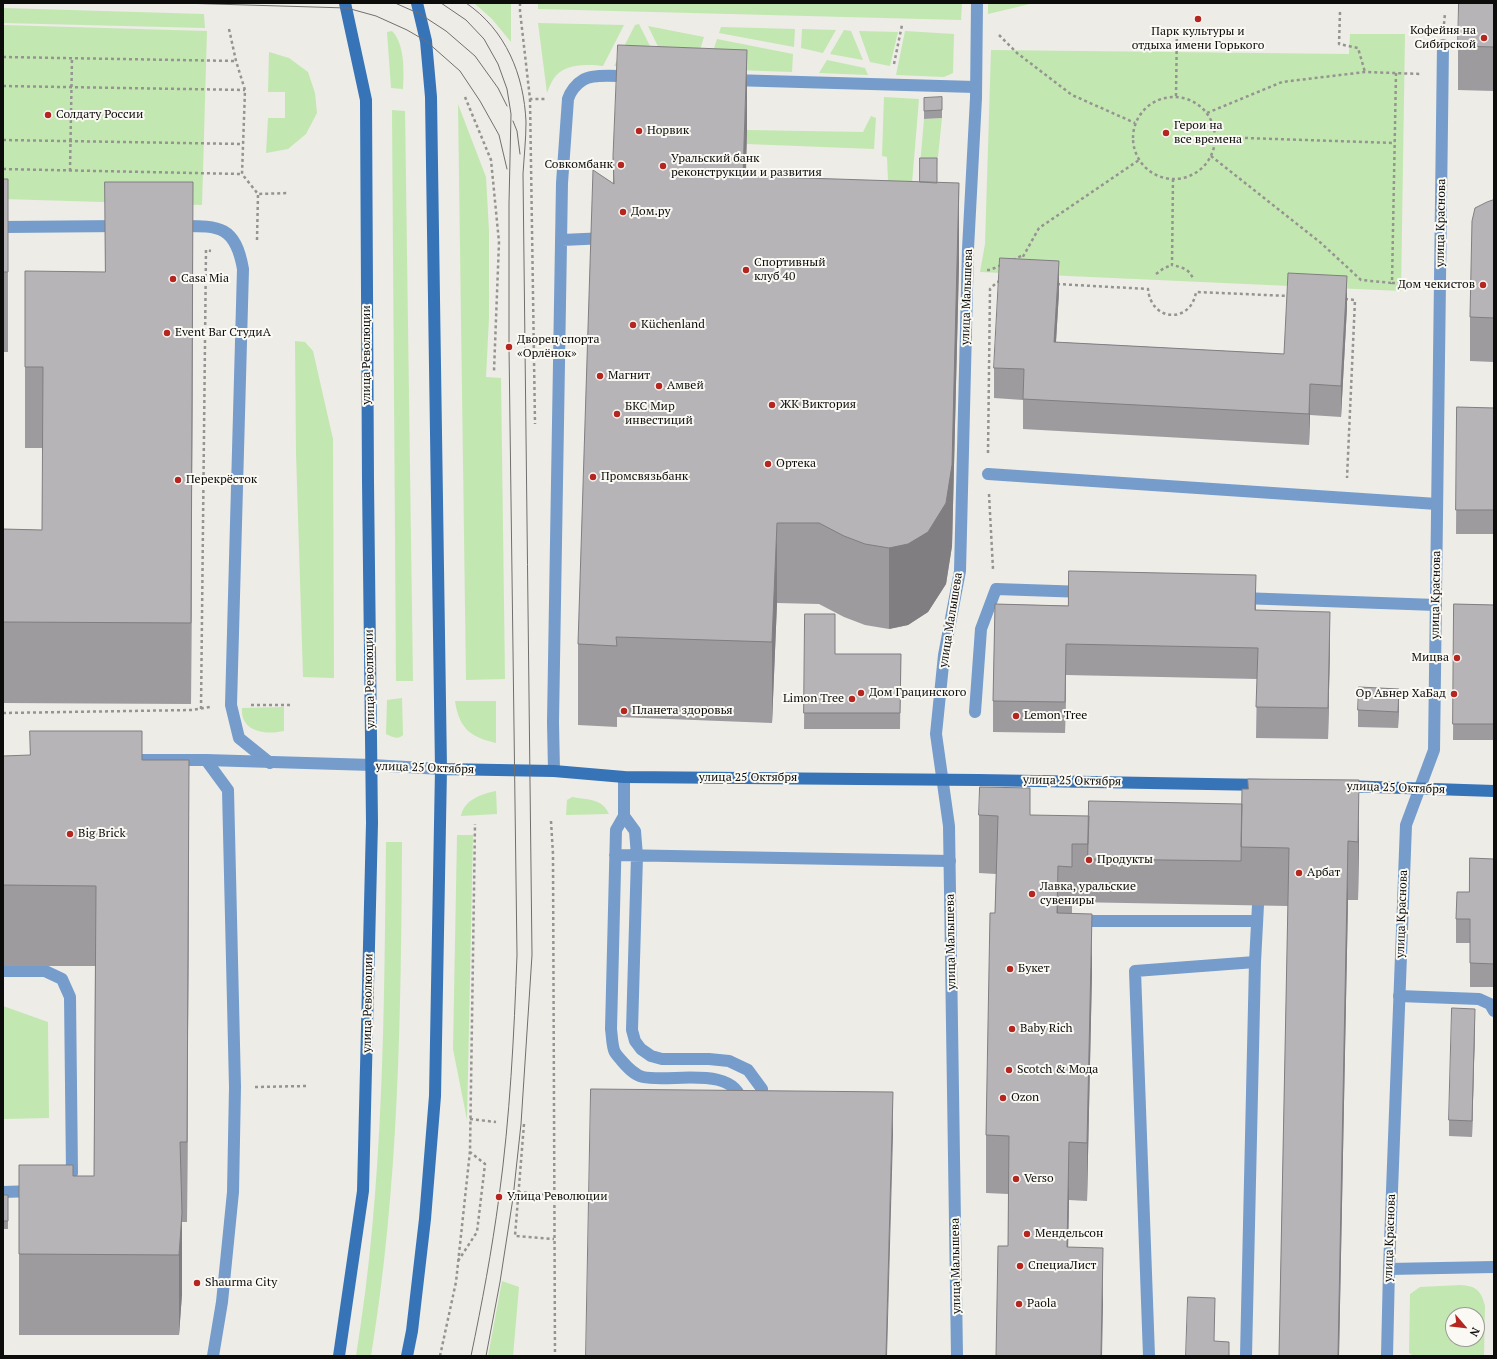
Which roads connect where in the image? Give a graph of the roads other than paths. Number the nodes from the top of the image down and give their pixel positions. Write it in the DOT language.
graph roads {
  1 [pos="345,3"];
  2 [pos="417,3"];
  3 [pos="977,3"];
  4 [pos="1443,45"];
  5 [pos="641,77"];
  6 [pos="720,80"];
  7 [pos="976,87"];
  8 [pos="3,226"];
  9 [pos="137,226"];
  10 [pos="169,226"];
  11 [pos="613,238"];
  12 [pos="562,240"];
  13 [pos="954,250"];
  14 [pos="968,250"];
  15 [pos="988,474"];
  16 [pos="1437,504"];
  17 [pos="1100,593"];
  18 [pos="1226,598"];
  19 [pos="1436,606"];
  20 [pos="976,712"];
  21 [pos="112,759"];
  22 [pos="206,760"];
  23 [pos="270,763"];
  24 [pos="372,765"];
  25 [pos="441,769"];
  26 [pos="554,772"];
  27 [pos="624,777"];
  28 [pos="942,779"];
  29 [pos="1261,784"];
  30 [pos="1277,785"];
  31 [pos="1332,786"];
  32 [pos="1419,788"];
  33 [pos="1494,791"];
  34 [pos="1261,798"];
  35 [pos="624,816"];
  36 [pos="615,855"];
  37 [pos="637,856"];
  38 [pos="950,861"];
  39 [pos="1258,905"];
  40 [pos="1083,921"];
  41 [pos="1257,921"];
  42 [pos="1255,962"];
  43 [pos="3,971"];
  44 [pos="1399,996"];
  45 [pos="1494,1011"];
  46 [pos="744,1115"];
  47 [pos="762,1116"];
  48 [pos="59,1189"];
  49 [pos="46,1191"];
  50 [pos="3,1192"];
  51 [pos="1494,1267"];
  52 [pos="1389,1269"];
  53 [pos="213,1356"];
  54 [pos="339,1356"];
  55 [pos="407,1356"];
  56 [pos="957,1356"];
  57 [pos="1149,1356"];
  58 [pos="1246,1356"];
  59 [pos="1387,1356"];
  1 -- 24 [label="main road, улица Революции"];
  2 -- 25 [label="main road"];
  3 -- 7 [label="street, улица Малышева"];
  4 -- 16 [label="street, улица Краснова"];
  5 -- 12 [label="street"];
  6 -- 7 [label="street"];
  7 -- 14 [label="street, улица Малышева"];
  8 -- 9 [label="street"];
  10 -- 23 [label="street"];
  11 -- 12 [label="street"];
  12 -- 26 [label="street"];
  13 -- 14 [label="street"];
  14 -- 28 [label="street, улица Малышева"];
  15 -- 16 [label="street"];
  16 -- 19 [label="street, улица Краснова"];
  17 -- 20 [label="street"];
  18 -- 19 [label="street"];
  19 -- 32 [label="street, улица Краснова"];
  21 -- 22 [label="street, улица 25 Октября"];
  22 -- 23 [label="street, улица 25 Октября"];
  22 -- 53 [label="street"];
  23 -- 24 [label="street, улица 25 Октября"];
  24 -- 25 [label="street, улица 25 Октября"];
  24 -- 54 [label="main road, улица Революции"];
  25 -- 26 [label="main road, улица 25 Октября"];
  25 -- 55 [label="main road"];
  26 -- 27 [label="main road, улица 25 Октября"];
  27 -- 28 [label="main road, улица 25 Октября"];
  27 -- 35 [label="street"];
  28 -- 29 [label="main road, улица 25 Октября"];
  28 -- 38 [label="street, улица Малышева"];
  29 -- 30 [label="main road, улица 25 Октября"];
  29 -- 34 [label="street"];
  31 -- 32 [label="main road, улица 25 Октября"];
  32 -- 33 [label="main road, улица 25 Октября"];
  32 -- 44 [label="street, улица Краснова"];
  35 -- 36 [label="street"];
  35 -- 37 [label="street"];
  36 -- 37 [label="street"];
  36 -- 46 [label="street"];
  37 -- 38 [label="street"];
  37 -- 47 [label="street"];
  38 -- 56 [label="street, улица Малышева"];
  39 -- 41 [label="street"];
  40 -- 41 [label="street"];
  41 -- 42 [label="street"];
  42 -- 57 [label="street"];
  42 -- 58 [label="street"];
  43 -- 48 [label="street"];
  44 -- 45 [label="street"];
  44 -- 52 [label="street, улица Краснова"];
  49 -- 50 [label="street"];
  51 -- 52 [label="street"];
  52 -- 59 [label="street, улица Краснова"];
}
